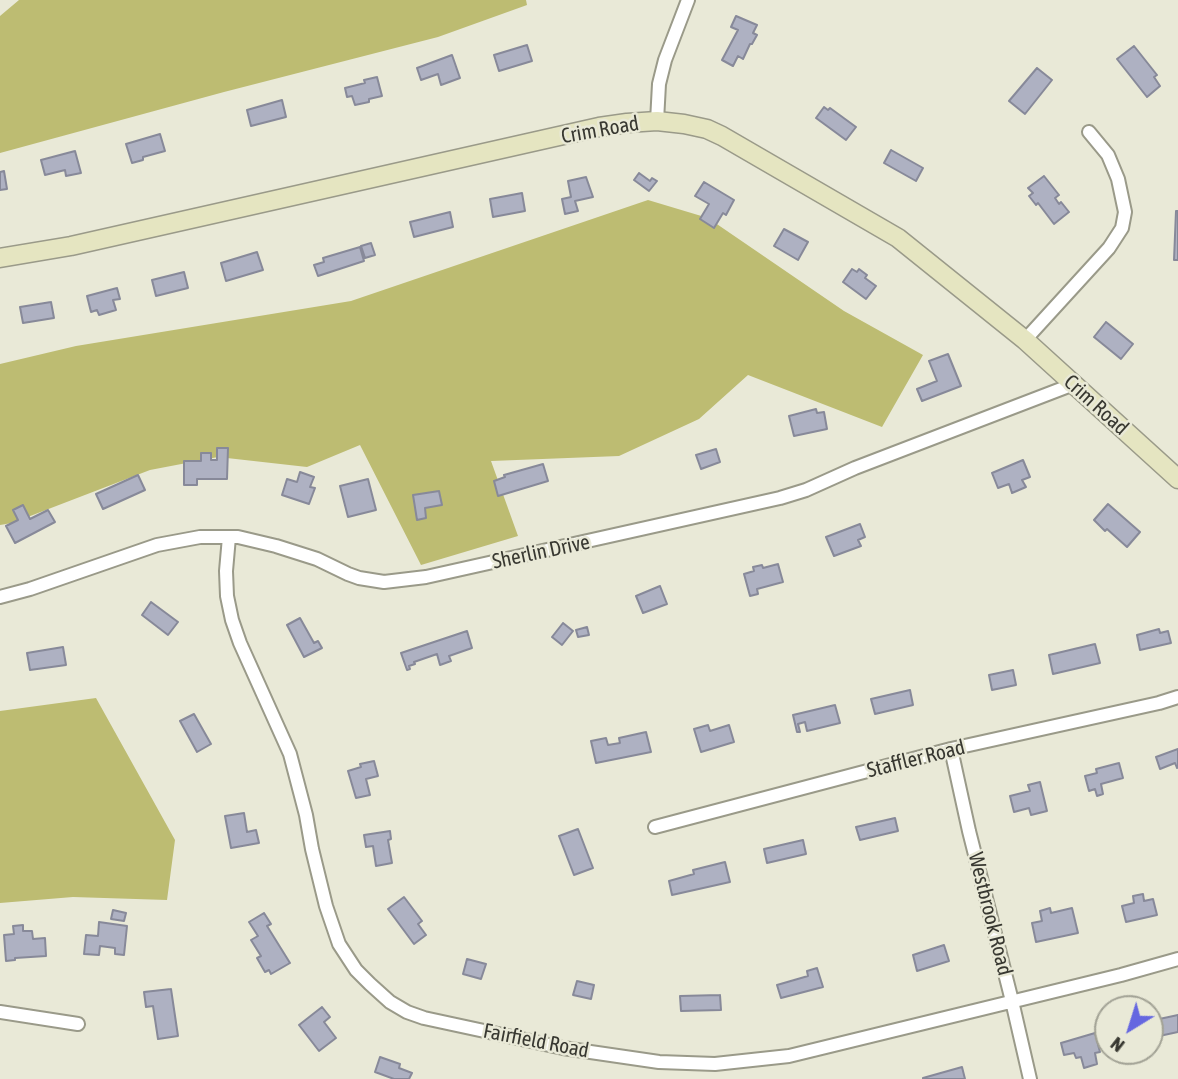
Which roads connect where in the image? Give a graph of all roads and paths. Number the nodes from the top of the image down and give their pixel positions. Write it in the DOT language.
graph roads {
  1 [pos="688,0"];
  2 [pos="657,121"];
  3 [pos="1089,132"];
  4 [pos="0,258"];
  5 [pos="1025,340"];
  6 [pos="1073,384"];
  7 [pos="1178,479"];
  8 [pos="229,537"];
  9 [pos="0,597"];
  10 [pos="1178,697"];
  11 [pos="951,749"];
  12 [pos="655,827"];
  13 [pos="1178,959"];
  14 [pos="1012,1001"];
  15 [pos="0,1012"];
  16 [pos="78,1024"];
  17 [pos="1030,1079"];
  1 -- 2 [label="street"];
  2 -- 4 [label="street, Crim Road"];
  2 -- 5 [label="street, Crim Road"];
  3 -- 5 [label="street"];
  5 -- 6 [label="street, Crim Road"];
  6 -- 7 [label="street, Crim Road"];
  6 -- 8 [label="street, Sherlin Drive"];
  8 -- 9 [label="street, Sherlin Drive"];
  8 -- 14 [label="street, Fairfield Road"];
  10 -- 11 [label="street, Staffler Road"];
  11 -- 12 [label="street, Staffler Road"];
  11 -- 14 [label="street, Westbrook Road"];
  13 -- 14 [label="street, Fairfield Road"];
  14 -- 17 [label="street, Westbrook Road"];
  15 -- 16 [label="street"];
}
